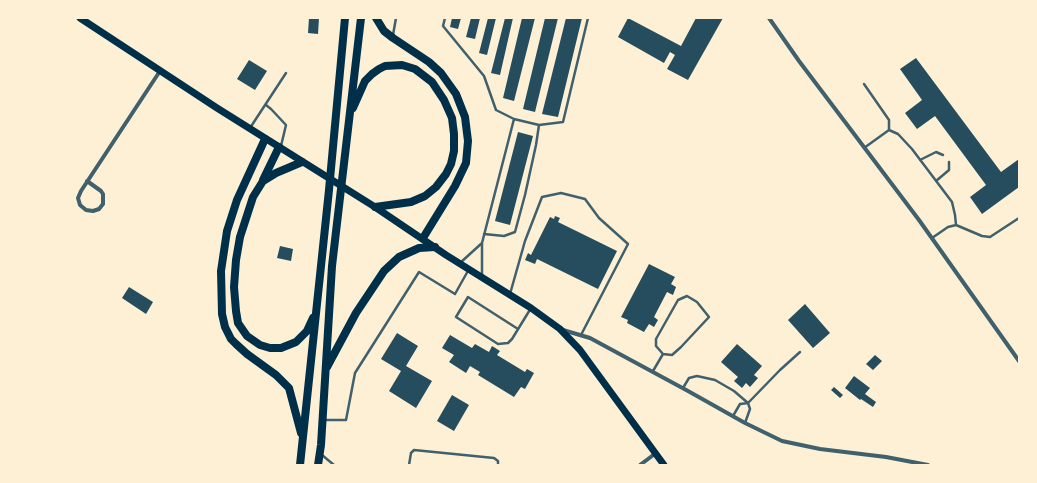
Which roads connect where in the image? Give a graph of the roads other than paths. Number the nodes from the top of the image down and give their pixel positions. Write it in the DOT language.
graph roads {
  1 [pos="80,18"];
  2 [pos="345,18"];
  3 [pos="361,18"];
  4 [pos="376,18"];
  5 [pos="396,18"];
  6 [pos="445,18"];
  7 [pos="588,18"];
  8 [pos="769,18"];
  9 [pos="392,38"];
  10 [pos="160,71"];
  11 [pos="286,73"];
  12 [pos="864,84"];
  13 [pos="266,106"];
  14 [pos="350,114"];
  15 [pos="514,120"];
  16 [pos="539,125"];
  17 [pos="250,129"];
  18 [pos="888,130"];
  19 [pos="265,139"];
  20 [pos="280,148"];
  21 [pos="864,148"];
  22 [pos="943,155"];
  23 [pos="920,160"];
  24 [pos="302,162"];
  25 [pos="949,162"];
  26 [pos="87,181"];
  27 [pos="263,181"];
  28 [pos="936,182"];
  29 [pos="375,207"];
  30 [pos="1019,218"];
  31 [pos="956,225"];
  32 [pos="484,234"];
  33 [pos="423,238"];
  34 [pos="931,238"];
  35 [pos="482,243"];
  36 [pos="435,247"];
  37 [pos="460,263"];
  38 [pos="469,269"];
  39 [pos="482,277"];
  40 [pos="510,294"];
  41 [pos="531,308"];
  42 [pos="316,310"];
  43 [pos="518,329"];
  44 [pos="560,329"];
  45 [pos="581,335"];
  46 [pos="800,352"];
  47 [pos="663,354"];
  48 [pos="1019,361"];
  49 [pos="326,370"];
  50 [pos="653,371"];
  51 [pos="683,388"];
  52 [pos="748,403"];
  53 [pos="733,416"];
  54 [pos="322,420"];
  55 [pos="744,423"];
  56 [pos="302,439"];
  57 [pos="320,453"];
  58 [pos="656,453"];
  59 [pos="300,465"];
  60 [pos="318,465"];
  61 [pos="334,465"];
  62 [pos="410,465"];
  63 [pos="498,465"];
  64 [pos="640,465"];
  65 [pos="664,465"];
  66 [pos="928,465"];
  1 -- 10 [label="main road"];
  2 -- 42 [label="highway"];
  3 -- 14 [label="highway"];
  4 -- 9 [label="highway"];
  5 -- 9 [label="lane"];
  6 -- 15 [label="lane"];
  7 -- 16 [label="lane"];
  8 -- 21 [label="street"];
  9 -- 33 [label="highway"];
  10 -- 17 [label="main road"];
  10 -- 26 [label="street"];
  11 -- 13 [label="lane"];
  12 -- 18 [label="lane"];
  13 -- 17 [label="lane"];
  13 -- 20 [label="lane"];
  14 -- 29 [label="highway"];
  14 -- 49 [label="highway"];
  15 -- 16 [label="lane"];
  15 -- 32 [label="lane"];
  16 -- 32 [label="lane"];
  17 -- 19 [label="main road"];
  18 -- 21 [label="lane"];
  18 -- 23 [label="lane"];
  19 -- 20 [label="main road"];
  19 -- 56 [label="highway"];
  20 -- 24 [label="main road"];
  20 -- 27 [label="highway"];
  21 -- 34 [label="street"];
  22 -- 23 [label="lane"];
  23 -- 28 [label="lane"];
  24 -- 27 [label="highway"];
  24 -- 29 [label="main road"];
  25 -- 28 [label="lane"];
  26 -- 26 [label="street"];
  27 -- 42 [label="highway"];
  28 -- 31 [label="lane"];
  29 -- 33 [label="main road"];
  30 -- 31 [label="lane"];
  31 -- 34 [label="lane"];
  32 -- 35 [label="lane"];
  33 -- 36 [label="main road"];
  34 -- 48 [label="street"];
  35 -- 37 [label="lane"];
  35 -- 39 [label="lane"];
  36 -- 37 [label="main road"];
  36 -- 49 [label="highway"];
  37 -- 38 [label="main road"];
  38 -- 39 [label="main road"];
  38 -- 54 [label="lane"];
  39 -- 40 [label="main road"];
  40 -- 41 [label="main road"];
  40 -- 45 [label="lane"];
  41 -- 43 [label="lane"];
  41 -- 44 [label="main road"];
  42 -- 56 [label="highway"];
  43 -- 43 [label="lane"];
  44 -- 45 [label="street"];
  44 -- 58 [label="main road"];
  45 -- 50 [label="street"];
  46 -- 52 [label="lane"];
  47 -- 47 [label="lane"];
  47 -- 50 [label="lane"];
  49 -- 54 [label="highway"];
  50 -- 51 [label="street"];
  51 -- 52 [label="lane"];
  51 -- 53 [label="street"];
  52 -- 53 [label="lane"];
  52 -- 55 [label="lane"];
  53 -- 55 [label="street"];
  54 -- 57 [label="highway"];
  55 -- 66 [label="street"];
  56 -- 59 [label="highway"];
  57 -- 60 [label="highway"];
  57 -- 61 [label="lane"];
  58 -- 64 [label="street"];
  58 -- 65 [label="main road"];
  62 -- 63 [label="lane"];
}
